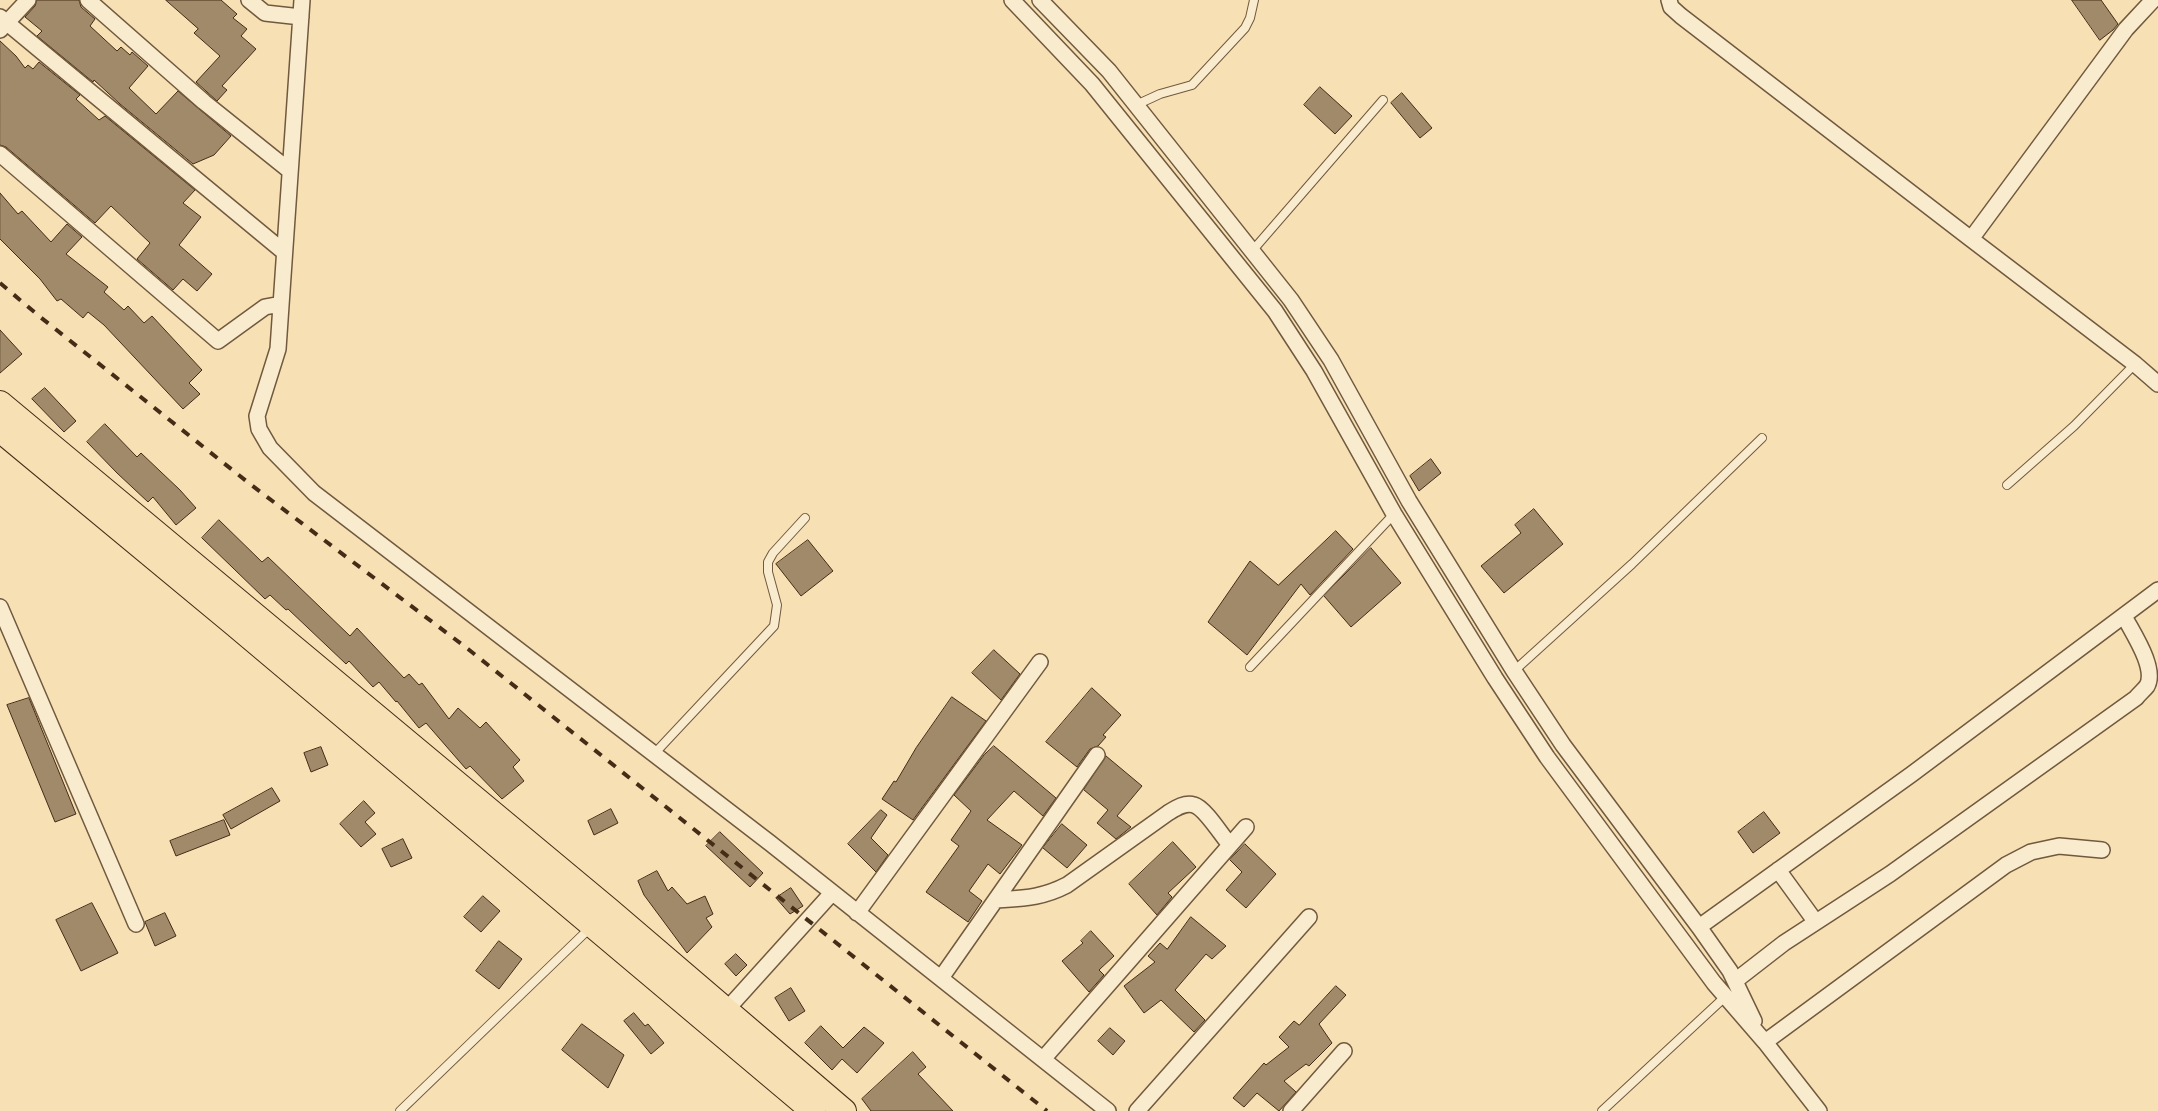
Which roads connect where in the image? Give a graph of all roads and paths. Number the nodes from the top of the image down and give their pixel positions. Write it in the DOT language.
graph roads {
  1 [pos="28,0"];
  2 [pos="88,0"];
  3 [pos="249,0"];
  4 [pos="302,0"];
  5 [pos="1012,0"];
  6 [pos="1040,0"];
  7 [pos="1254,0"];
  8 [pos="1670,0"];
  9 [pos="2153,0"];
  10 [pos="301,17"];
  11 [pos="2,24"];
  12 [pos="1383,100"];
  13 [pos="1136,105"];
  14 [pos="0,154"];
  15 [pos="290,171"];
  16 [pos="1971,239"];
  17 [pos="1253,250"];
  18 [pos="284,252"];
  19 [pos="281,304"];
  20 [pos="2135,364"];
  21 [pos="2158,384"];
  22 [pos="0,403"];
  23 [pos="0,430"];
  24 [pos="1762,438"];
  25 [pos="2007,485"];
  26 [pos="1394,514"];
  27 [pos="804,518"];
  28 [pos="2158,590"];
  29 [pos="0,608"];
  30 [pos="2124,616"];
  31 [pos="1040,662"];
  32 [pos="1250,667"];
  33 [pos="1514,672"];
  34 [pos="654,754"];
  35 [pos="1097,756"];
  36 [pos="1246,827"];
  37 [pos="1230,846"];
  38 [pos="2102,850"];
  39 [pos="1778,870"];
  40 [pos="832,893"];
  41 [pos="996,900"];
  42 [pos="857,913"];
  43 [pos="1309,917"];
  44 [pos="1815,921"];
  45 [pos="136,924"];
  46 [pos="593,926"];
  47 [pos="1699,927"];
  48 [pos="941,978"];
  49 [pos="1735,981"];
  50 [pos="1726,996"];
  51 [pos="719,1018"];
  52 [pos="1765,1042"];
  53 [pos="1344,1051"];
  54 [pos="1044,1058"];
  55 [pos="400,1111"];
  56 [pos="813,1111"];
  57 [pos="844,1111"];
  58 [pos="1108,1111"];
  59 [pos="1137,1111"];
  60 [pos="1291,1111"];
  61 [pos="1602,1111"];
  62 [pos="1819,1111"];
  1 -- 11 [label="street"];
  2 -- 15 [label="street"];
  3 -- 10 [label="street"];
  4 -- 10 [label="street"];
  5 -- 26 [label="street"];
  6 -- 13 [label="street"];
  7 -- 13 [label="lane"];
  8 -- 16 [label="street"];
  9 -- 16 [label="street"];
  10 -- 15 [label="street"];
  11 -- 18 [label="street"];
  12 -- 17 [label="lane"];
  13 -- 17 [label="street"];
  14 -- 19 [label="street"];
  15 -- 18 [label="street"];
  16 -- 20 [label="street"];
  17 -- 33 [label="street"];
  18 -- 19 [label="street"];
  19 -- 34 [label="street"];
  20 -- 21 [label="street"];
  20 -- 25 [label="lane"];
  22 -- 51 [label="main road"];
  23 -- 46 [label="main road"];
  24 -- 33 [label="lane"];
  26 -- 32 [label="lane"];
  26 -- 50 [label="street"];
  27 -- 34 [label="lane"];
  28 -- 30 [label="street"];
  29 -- 45 [label="street"];
  30 -- 39 [label="street"];
  30 -- 44 [label="street"];
  31 -- 42 [label="street"];
  33 -- 47 [label="street"];
  34 -- 40 [label="street"];
  35 -- 41 [label="street"];
  36 -- 37 [label="street"];
  37 -- 41 [label="street"];
  37 -- 54 [label="street"];
  38 -- 52 [label="street"];
  39 -- 44 [label="street"];
  39 -- 47 [label="street"];
  40 -- 42 [label="street"];
  40 -- 51 [label="street"];
  41 -- 48 [label="street"];
  42 -- 48 [label="street"];
  43 -- 59 [label="street"];
  44 -- 49 [label="street"];
  46 -- 51 [label="main road"];
  46 -- 55 [label="lane"];
  47 -- 49 [label="street"];
  48 -- 54 [label="street"];
  49 -- 52 [label="street"];
  50 -- 52 [label="street"];
  50 -- 61 [label="lane"];
  51 -- 56 [label="main road"];
  51 -- 57 [label="main road"];
  52 -- 62 [label="street"];
  53 -- 60 [label="street"];
  54 -- 58 [label="street"];
}
